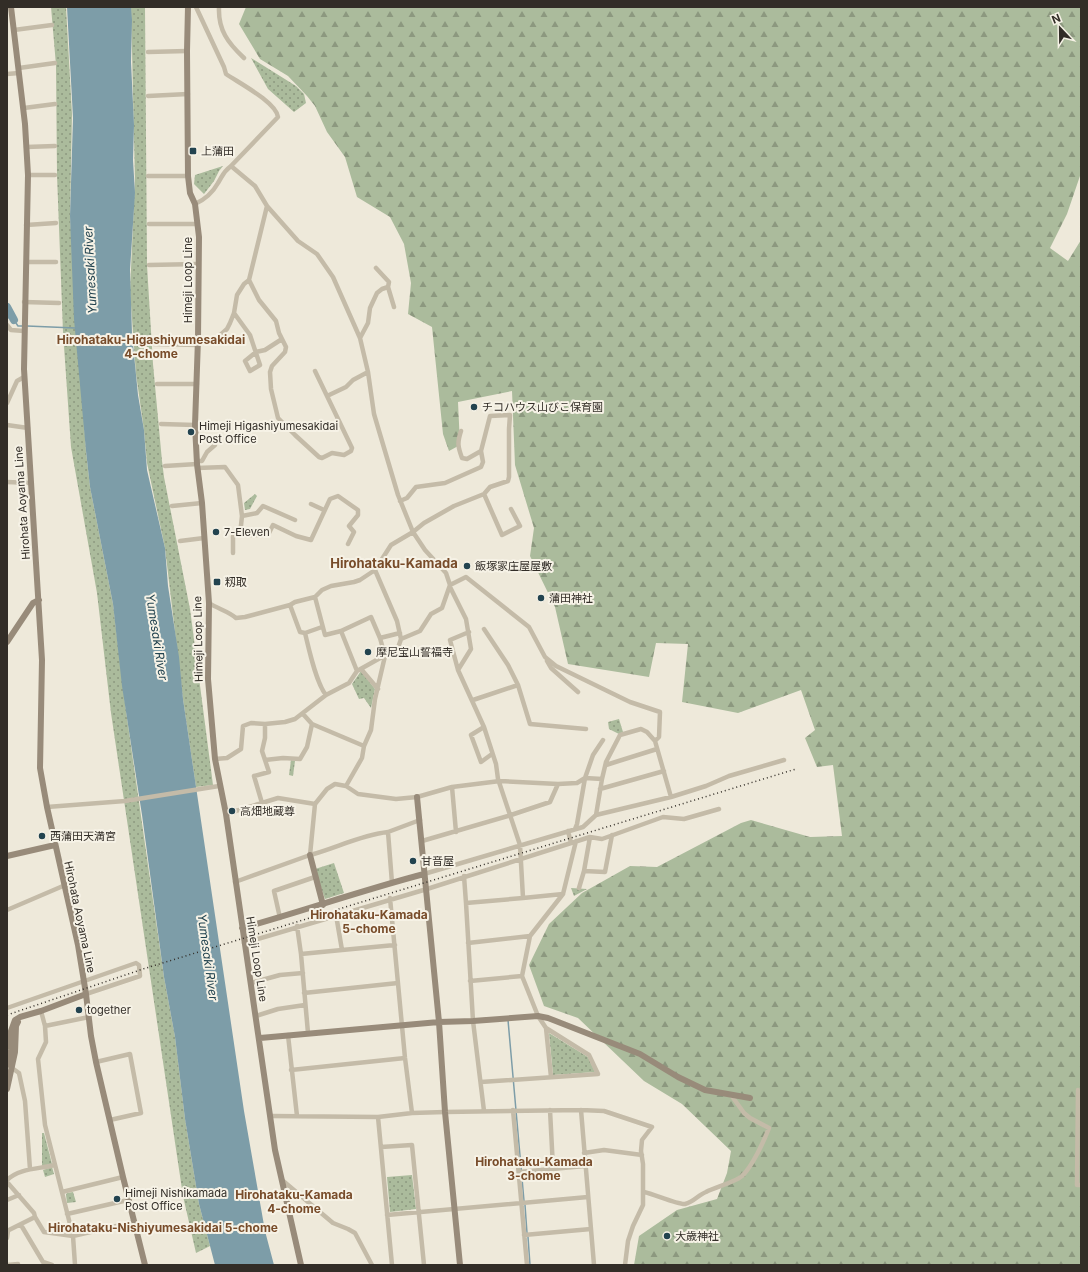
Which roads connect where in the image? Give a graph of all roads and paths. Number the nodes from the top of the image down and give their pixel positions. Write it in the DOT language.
graph roads {
  1 [pos="11,7"];
  2 [pos="188,7"];
  3 [pos="196,7"];
  4 [pos="219,7"];
  5 [pos="52,25"];
  6 [pos="14,30"];
  7 [pos="187,51"];
  8 [pos="148,52"];
  9 [pos="244,58"];
  10 [pos="55,63"];
  11 [pos="19,70"];
  12 [pos="7,74"];
  13 [pos="188,94"];
  14 [pos="148,96"];
  15 [pos="56,104"];
  16 [pos="24,108"];
  17 [pos="55,146"];
  18 [pos="26,147"];
  19 [pos="232,166"];
  20 [pos="28,175"];
  21 [pos="55,175"];
  22 [pos="148,176"];
  23 [pos="188,176"];
  24 [pos="195,204"];
  25 [pos="267,206"];
  26 [pos="56,223"];
  27 [pos="149,224"];
  28 [pos="196,224"];
  29 [pos="26,225"];
  30 [pos="26,262"];
  31 [pos="56,262"];
  32 [pos="198,264"];
  33 [pos="149,265"];
  34 [pos="376,268"];
  35 [pos="249,280"];
  36 [pos="388,287"];
  37 [pos="24,302"];
  38 [pos="59,303"];
  39 [pos="394,307"];
  40 [pos="234,313"];
  41 [pos="7,325"];
  42 [pos="24,330"];
  43 [pos="360,338"];
  44 [pos="282,339"];
  45 [pos="198,342"];
  46 [pos="154,344"];
  47 [pos="315,371"];
  48 [pos="368,372"];
  49 [pos="24,378"];
  50 [pos="157,384"];
  51 [pos="197,384"];
  52 [pos="327,396"];
  53 [pos="7,403"];
  54 [pos="161,424"];
  55 [pos="7,425"];
  56 [pos="195,425"];
  57 [pos="28,428"];
  58 [pos="461,431"];
  59 [pos="215,441"];
  60 [pos="481,451"];
  61 [pos="197,464"];
  62 [pos="165,466"];
  63 [pos="7,482"];
  64 [pos="31,483"];
  65 [pos="484,494"];
  66 [pos="400,501"];
  67 [pos="202,503"];
  68 [pos="311,504"];
  69 [pos="172,506"];
  70 [pos="511,509"];
  71 [pos="324,510"];
  72 [pos="242,516"];
  73 [pos="295,520"];
  74 [pos="413,532"];
  75 [pos="240,535"];
  76 [pos="204,538"];
  77 [pos="180,541"];
  78 [pos="348,544"];
  79 [pos="233,552"];
  80 [pos="375,570"];
  81 [pos="450,586"];
  82 [pos="315,597"];
  83 [pos="39,600"];
  84 [pos="209,603"];
  85 [pos="290,605"];
  86 [pos="322,628"];
  87 [pos="484,629"];
  88 [pos="341,631"];
  89 [pos="469,632"];
  90 [pos="305,633"];
  91 [pos="400,633"];
  92 [pos="380,638"];
  93 [pos="401,639"];
  94 [pos="7,642"];
  95 [pos="385,656"];
  96 [pos="546,657"];
  97 [pos="359,670"];
  98 [pos="458,670"];
  99 [pos="518,685"];
  100 [pos="378,689"];
  101 [pos="578,692"];
  102 [pos="326,695"];
  103 [pos="473,700"];
  104 [pos="303,714"];
  105 [pos="265,724"];
  106 [pos="312,724"];
  107 [pos="484,727"];
  108 [pos="586,729"];
  109 [pos="603,740"];
  110 [pos="655,740"];
  111 [pos="364,746"];
  112 [pos="657,750"];
  113 [pos="492,754"];
  114 [pos="215,759"];
  115 [pos="265,760"];
  116 [pos="784,760"];
  117 [pos="606,765"];
  118 [pos="664,771"];
  119 [pos="585,778"];
  120 [pos="602,779"];
  121 [pos="500,781"];
  122 [pos="558,784"];
  123 [pos="219,786"];
  124 [pos="346,786"];
  125 [pos="452,787"];
  126 [pos="600,789"];
  127 [pos="417,797"];
  128 [pos="671,797"];
  129 [pos="262,803"];
  130 [pos="315,804"];
  131 [pos="47,807"];
  132 [pos="719,809"];
  133 [pos="226,814"];
  134 [pos="511,815"];
  135 [pos="596,815"];
  136 [pos="420,820"];
  137 [pos="574,829"];
  138 [pos="568,831"];
  139 [pos="388,832"];
  140 [pos="456,832"];
  141 [pos="612,835"];
  142 [pos="590,837"];
  143 [pos="422,841"];
  144 [pos="573,842"];
  145 [pos="55,845"];
  146 [pos="520,845"];
  147 [pos="310,855"];
  148 [pos="7,856"];
  149 [pos="522,859"];
  150 [pos="584,871"];
  151 [pos="424,874"];
  152 [pos="464,876"];
  153 [pos="315,877"];
  154 [pos="235,882"];
  155 [pos="392,883"];
  156 [pos="63,886"];
  157 [pos="579,888"];
  158 [pos="426,889"];
  159 [pos="563,894"];
  160 [pos="390,898"];
  161 [pos="523,898"];
  162 [pos="466,903"];
  163 [pos="323,905"];
  164 [pos="7,909"];
  165 [pos="336,915"];
  166 [pos="280,918"];
  167 [pos="297,926"];
  168 [pos="242,928"];
  169 [pos="530,936"];
  170 [pos="244,942"];
  171 [pos="468,943"];
  172 [pos="395,945"];
  173 [pos="342,950"];
  174 [pos="301,954"];
  175 [pos="302,973"];
  176 [pos="522,976"];
  177 [pos="84,981"];
  178 [pos="470,981"];
  179 [pos="251,983"];
  180 [pos="398,983"];
  181 [pos="304,993"];
  182 [pos="86,994"];
  183 [pos="305,1005"];
  184 [pos="7,1008"];
  185 [pos="41,1011"];
  186 [pos="256,1016"];
  187 [pos="538,1016"];
  188 [pos="24,1017"];
  189 [pos="89,1017"];
  190 [pos="439,1022"];
  191 [pos="473,1022"];
  192 [pos="45,1026"];
  193 [pos="402,1026"];
  194 [pos="546,1028"];
  195 [pos="308,1033"];
  196 [pos="288,1035"];
  197 [pos="9,1038"];
  198 [pos="260,1038"];
  199 [pos="405,1058"];
  200 [pos="96,1062"];
  201 [pos="9,1067"];
  202 [pos="292,1070"];
  203 [pos="551,1077"];
  204 [pos="481,1082"];
  205 [pos="7,1089"];
  206 [pos="1078,1090"];
  207 [pos="731,1095"];
  208 [pos="750,1098"];
  209 [pos="513,1110"];
  210 [pos="550,1110"];
  211 [pos="581,1110"];
  212 [pos="484,1111"];
  213 [pos="445,1112"];
  214 [pos="412,1113"];
  215 [pos="271,1116"];
  216 [pos="297,1116"];
  217 [pos="378,1117"];
  218 [pos="110,1120"];
  219 [pos="381,1147"];
  220 [pos="584,1153"];
  221 [pos="642,1156"];
  222 [pos="55,1165"];
  223 [pos="585,1166"];
  224 [pos="553,1168"];
  225 [pos="30,1169"];
  226 [pos="519,1172"];
  227 [pos="123,1177"];
  228 [pos="281,1179"];
  229 [pos="7,1181"];
  230 [pos="1081,1185"];
  231 [pos="62,1192"];
  232 [pos="644,1192"];
  233 [pos="19,1196"];
  234 [pos="588,1197"];
  235 [pos="7,1200"];
  236 [pos="128,1200"];
  237 [pos="521,1203"];
  238 [pos="454,1209"];
  239 [pos="419,1212"];
  240 [pos="67,1214"];
  241 [pos="387,1215"];
  242 [pos="35,1217"];
  243 [pos="134,1222"];
  244 [pos="21,1225"];
  245 [pos="591,1229"];
  246 [pos="8,1231"];
  247 [pos="524,1235"];
  248 [pos="73,1236"];
  249 [pos="7,1238"];
  250 [pos="7,1265"];
  251 [pos="18,1265"];
  252 [pos="52,1265"];
  253 [pos="75,1265"];
  254 [pos="145,1265"];
  255 [pos="301,1265"];
  256 [pos="372,1265"];
  257 [pos="392,1265"];
  258 [pos="424,1265"];
  259 [pos="460,1265"];
  260 [pos="528,1265"];
  261 [pos="594,1265"];
  262 [pos="625,1265"];
  1 -- 6 [label="main road, Hirohata Aoyama Line"];
  2 -- 7 [label="main road, Himeji Loop Line"];
  3 -- 19 [label="street"];
  4 -- 9 [label="street"];
  5 -- 6 [label="street"];
  6 -- 11 [label="main road, Hirohata Aoyama Line"];
  7 -- 8 [label="street"];
  7 -- 13 [label="main road, Himeji Loop Line"];
  10 -- 11 [label="street"];
  11 -- 12 [label="street"];
  11 -- 16 [label="main road, Hirohata Aoyama Line"];
  13 -- 14 [label="street"];
  13 -- 23 [label="main road, Himeji Loop Line"];
  15 -- 16 [label="street"];
  16 -- 18 [label="main road, Hirohata Aoyama Line"];
  17 -- 18 [label="street"];
  18 -- 20 [label="main road, Hirohata Aoyama Line"];
  19 -- 24 [label="street"];
  19 -- 25 [label="street"];
  20 -- 21 [label="street"];
  20 -- 29 [label="main road, Hirohata Aoyama Line"];
  22 -- 23 [label="street"];
  23 -- 24 [label="main road, Himeji Loop Line"];
  24 -- 28 [label="main road, Himeji Loop Line"];
  25 -- 35 [label="street"];
  25 -- 43 [label="street"];
  26 -- 29 [label="street"];
  27 -- 28 [label="street"];
  28 -- 32 [label="main road, Himeji Loop Line"];
  29 -- 30 [label="main road, Hirohata Aoyama Line"];
  30 -- 31 [label="street"];
  30 -- 37 [label="main road, Hirohata Aoyama Line"];
  32 -- 33 [label="street"];
  32 -- 45 [label="main road, Himeji Loop Line"];
  34 -- 36 [label="street"];
  35 -- 40 [label="street"];
  35 -- 44 [label="street"];
  36 -- 39 [label="street"];
  36 -- 43 [label="street"];
  37 -- 38 [label="street"];
  37 -- 42 [label="main road, Hirohata Aoyama Line"];
  40 -- 44 [label="street"];
  40 -- 45 [label="street"];
  41 -- 42 [label="street"];
  42 -- 49 [label="main road, Hirohata Aoyama Line"];
  43 -- 48 [label="street"];
  44 -- 52 [label="street"];
  45 -- 46 [label="street"];
  45 -- 51 [label="main road, Himeji Loop Line"];
  47 -- 52 [label="street"];
  48 -- 52 [label="street"];
  48 -- 66 [label="street"];
  49 -- 53 [label="street"];
  49 -- 57 [label="main road, Hirohata Aoyama Line"];
  50 -- 51 [label="street"];
  51 -- 56 [label="main road, Himeji Loop Line"];
  54 -- 56 [label="street"];
  55 -- 57 [label="street"];
  56 -- 61 [label="main road, Himeji Loop Line"];
  57 -- 64 [label="main road, Hirohata Aoyama Line"];
  58 -- 60 [label="street"];
  59 -- 61 [label="street"];
  60 -- 65 [label="street"];
  60 -- 66 [label="street"];
  61 -- 62 [label="street"];
  61 -- 67 [label="main road, Himeji Loop Line"];
  61 -- 72 [label="street"];
  63 -- 64 [label="street"];
  64 -- 83 [label="main road, Hirohata Aoyama Line"];
  65 -- 70 [label="street"];
  65 -- 74 [label="street"];
  66 -- 74 [label="street"];
  67 -- 69 [label="street"];
  67 -- 76 [label="main road, Himeji Loop Line"];
  68 -- 71 [label="street"];
  71 -- 75 [label="street"];
  71 -- 78 [label="street"];
  72 -- 73 [label="street"];
  72 -- 75 [label="street"];
  74 -- 80 [label="street"];
  74 -- 81 [label="street"];
  75 -- 79 [label="street"];
  76 -- 77 [label="street"];
  76 -- 84 [label="main road, Himeji Loop Line"];
  80 -- 82 [label="street"];
  80 -- 91 [label="street"];
  81 -- 89 [label="street"];
  81 -- 93 [label="street"];
  81 -- 96 [label="street"];
  82 -- 85 [label="street"];
  82 -- 86 [label="street"];
  83 -- 94 [label="main road"];
  83 -- 131 [label="main road, Hirohata Aoyama Line"];
  84 -- 85 [label="street"];
  84 -- 114 [label="main road, Himeji Loop Line"];
  85 -- 90 [label="street"];
  86 -- 88 [label="street"];
  86 -- 90 [label="street"];
  87 -- 99 [label="street"];
  88 -- 92 [label="street"];
  88 -- 97 [label="street"];
  89 -- 98 [label="street"];
  89 -- 98 [label="street"];
  90 -- 102 [label="street"];
  91 -- 92 [label="street"];
  91 -- 93 [label="street"];
  92 -- 95 [label="street"];
  93 -- 95 [label="street"];
  95 -- 97 [label="street"];
  95 -- 100 [label="street"];
  96 -- 101 [label="street"];
  96 -- 110 [label="street"];
  97 -- 100 [label="street"];
  97 -- 102 [label="street"];
  98 -- 103 [label="street"];
  99 -- 103 [label="street"];
  99 -- 108 [label="street"];
  100 -- 111 [label="street"];
  102 -- 104 [label="street"];
  103 -- 107 [label="street"];
  104 -- 105 [label="street"];
  104 -- 106 [label="street"];
  105 -- 114 [label="street"];
  105 -- 115 [label="street"];
  106 -- 111 [label="street"];
  106 -- 115 [label="street"];
  107 -- 113 [label="street"];
  107 -- 113 [label="street"];
  109 -- 119 [label="street"];
  110 -- 112 [label="street"];
  110 -- 117 [label="street"];
  111 -- 124 [label="street"];
  112 -- 117 [label="street"];
  112 -- 118 [label="street"];
  113 -- 121 [label="street"];
  114 -- 123 [label="main road, Himeji Loop Line"];
  115 -- 129 [label="street"];
  116 -- 128 [label="street"];
  117 -- 120 [label="street"];
  118 -- 126 [label="street"];
  118 -- 128 [label="street"];
  119 -- 120 [label="street"];
  119 -- 122 [label="street"];
  119 -- 137 [label="street"];
  120 -- 126 [label="street"];
  121 -- 122 [label="street"];
  121 -- 125 [label="street"];
  121 -- 134 [label="street"];
  122 -- 134 [label="street"];
  123 -- 131 [label="street"];
  123 -- 133 [label="main road, Himeji Loop Line"];
  124 -- 127 [label="street"];
  124 -- 130 [label="street"];
  125 -- 127 [label="street"];
  125 -- 140 [label="street"];
  126 -- 135 [label="street"];
  127 -- 136 [label="main road"];
  128 -- 135 [label="street"];
  129 -- 130 [label="street"];
  129 -- 133 [label="street"];
  130 -- 147 [label="street"];
  131 -- 145 [label="main road, Hirohata Aoyama Line"];
  132 -- 141 [label="street"];
  133 -- 154 [label="main road, Himeji Loop Line"];
  134 -- 140 [label="street"];
  134 -- 146 [label="street"];
  135 -- 137 [label="street"];
  136 -- 139 [label="street"];
  136 -- 143 [label="main road"];
  137 -- 138 [label="street"];
  138 -- 144 [label="street"];
  138 -- 146 [label="street"];
  139 -- 147 [label="street"];
  139 -- 155 [label="street"];
  140 -- 143 [label="street"];
  141 -- 142 [label="street"];
  141 -- 150 [label="street"];
  142 -- 144 [label="street"];
  142 -- 150 [label="street"];
  143 -- 151 [label="main road"];
  144 -- 149 [label="street"];
  144 -- 159 [label="street"];
  145 -- 148 [label="main road"];
  145 -- 156 [label="main road, Hirohata Aoyama Line"];
  146 -- 149 [label="street"];
  146 -- 151 [label="street"];
  147 -- 153 [label="main road"];
  147 -- 154 [label="street"];
  149 -- 152 [label="street"];
  149 -- 161 [label="street"];
  150 -- 157 [label="street"];
  151 -- 155 [label="main road"];
  151 -- 158 [label="main road"];
  152 -- 158 [label="street"];
  152 -- 162 [label="street"];
  153 -- 163 [label="main road"];
  153 -- 166 [label="street"];
  154 -- 168 [label="main road, Himeji Loop Line"];
  155 -- 163 [label="main road"];
  156 -- 164 [label="street"];
  156 -- 177 [label="main road, Hirohata Aoyama Line"];
  158 -- 160 [label="street"];
  158 -- 190 [label="main road"];
  159 -- 161 [label="street"];
  159 -- 169 [label="street"];
  160 -- 165 [label="street"];
  160 -- 172 [label="street"];
  161 -- 162 [label="street"];
  162 -- 171 [label="street"];
  163 -- 166 [label="main road"];
  165 -- 167 [label="street"];
  165 -- 173 [label="street"];
  166 -- 168 [label="main road"];
  167 -- 170 [label="street"];
  167 -- 174 [label="street"];
  168 -- 170 [label="main road, Himeji Loop Line"];
  169 -- 171 [label="street"];
  169 -- 176 [label="street"];
  170 -- 179 [label="main road, Himeji Loop Line"];
  171 -- 178 [label="street"];
  172 -- 173 [label="street"];
  172 -- 180 [label="street"];
  173 -- 174 [label="street"];
  174 -- 175 [label="street"];
  175 -- 179 [label="street"];
  175 -- 181 [label="street"];
  176 -- 178 [label="street"];
  176 -- 187 [label="street"];
  177 -- 182 [label="main road, Hirohata Aoyama Line"];
  177 -- 182 [label="street"];
  177 -- 184 [label="street"];
  178 -- 191 [label="street"];
  179 -- 186 [label="main road, Himeji Loop Line"];
  180 -- 181 [label="street"];
  180 -- 193 [label="street"];
  181 -- 183 [label="street"];
  182 -- 185 [label="main road"];
  182 -- 189 [label="main road, Hirohata Aoyama Line"];
  183 -- 186 [label="street"];
  183 -- 195 [label="street"];
  185 -- 188 [label="main road"];
  185 -- 192 [label="street"];
  186 -- 198 [label="main road, Himeji Loop Line"];
  187 -- 191 [label="main road"];
  187 -- 194 [label="street"];
  187 -- 207 [label="main road"];
  188 -- 197 [label="main road"];
  188 -- 201 [label="main road"];
  189 -- 192 [label="street"];
  189 -- 200 [label="main road, Hirohata Aoyama Line"];
  190 -- 191 [label="main road"];
  190 -- 193 [label="main road"];
  190 -- 213 [label="main road"];
  191 -- 204 [label="street"];
  192 -- 222 [label="street"];
  193 -- 195 [label="main road"];
  193 -- 199 [label="street"];
  194 -- 203 [label="street"];
  194 -- 203 [label="street"];
  195 -- 196 [label="main road"];
  196 -- 198 [label="main road"];
  196 -- 202 [label="street"];
  197 -- 201 [label="main road"];
  198 -- 215 [label="main road, Himeji Loop Line"];
  199 -- 202 [label="street"];
  199 -- 214 [label="street"];
  200 -- 218 [label="main road, Hirohata Aoyama Line"];
  200 -- 218 [label="street"];
  201 -- 205 [label="main road"];
  201 -- 225 [label="street"];
  202 -- 216 [label="street"];
  203 -- 204 [label="street"];
  204 -- 212 [label="street"];
  206 -- 230 [label="street"];
  207 -- 208 [label="main road"];
  207 -- 232 [label="street"];
  209 -- 210 [label="street"];
  209 -- 212 [label="street"];
  209 -- 226 [label="street"];
  210 -- 211 [label="street"];
  210 -- 224 [label="street"];
  211 -- 220 [label="street"];
  211 -- 221 [label="street"];
  212 -- 213 [label="street"];
  213 -- 214 [label="street"];
  213 -- 238 [label="main road"];
  214 -- 217 [label="street"];
  215 -- 216 [label="street"];
  215 -- 228 [label="main road, Himeji Loop Line"];
  216 -- 217 [label="street"];
  217 -- 219 [label="street"];
  218 -- 227 [label="main road, Hirohata Aoyama Line"];
  219 -- 239 [label="street"];
  219 -- 241 [label="street"];
  220 -- 221 [label="street"];
  220 -- 223 [label="street"];
  221 -- 232 [label="street"];
  222 -- 225 [label="street"];
  222 -- 231 [label="street"];
  223 -- 224 [label="street"];
  223 -- 234 [label="street"];
  224 -- 226 [label="street"];
  225 -- 229 [label="street"];
  226 -- 237 [label="street"];
  227 -- 231 [label="street"];
  227 -- 236 [label="main road, Hirohata Aoyama Line"];
  228 -- 255 [label="main road, Himeji Loop Line"];
  228 -- 256 [label="street"];
  229 -- 233 [label="street"];
  231 -- 240 [label="street"];
  232 -- 262 [label="street"];
  233 -- 235 [label="street"];
  233 -- 242 [label="street"];
  234 -- 237 [label="street"];
  234 -- 245 [label="street"];
  236 -- 240 [label="street"];
  236 -- 243 [label="main road, Hirohata Aoyama Line"];
  237 -- 238 [label="street"];
  237 -- 247 [label="street"];
  238 -- 239 [label="street"];
  238 -- 259 [label="main road"];
  239 -- 241 [label="street"];
  239 -- 258 [label="street"];
  240 -- 248 [label="street"];
  241 -- 257 [label="street"];
  242 -- 244 [label="street"];
  242 -- 248 [label="street"];
  243 -- 248 [label="street"];
  243 -- 254 [label="main road, Hirohata Aoyama Line"];
  244 -- 246 [label="street"];
  244 -- 252 [label="street"];
  245 -- 247 [label="street"];
  245 -- 261 [label="street"];
  246 -- 249 [label="street"];
  247 -- 260 [label="street"];
  248 -- 253 [label="street"];
  250 -- 251 [label="street"];
}
